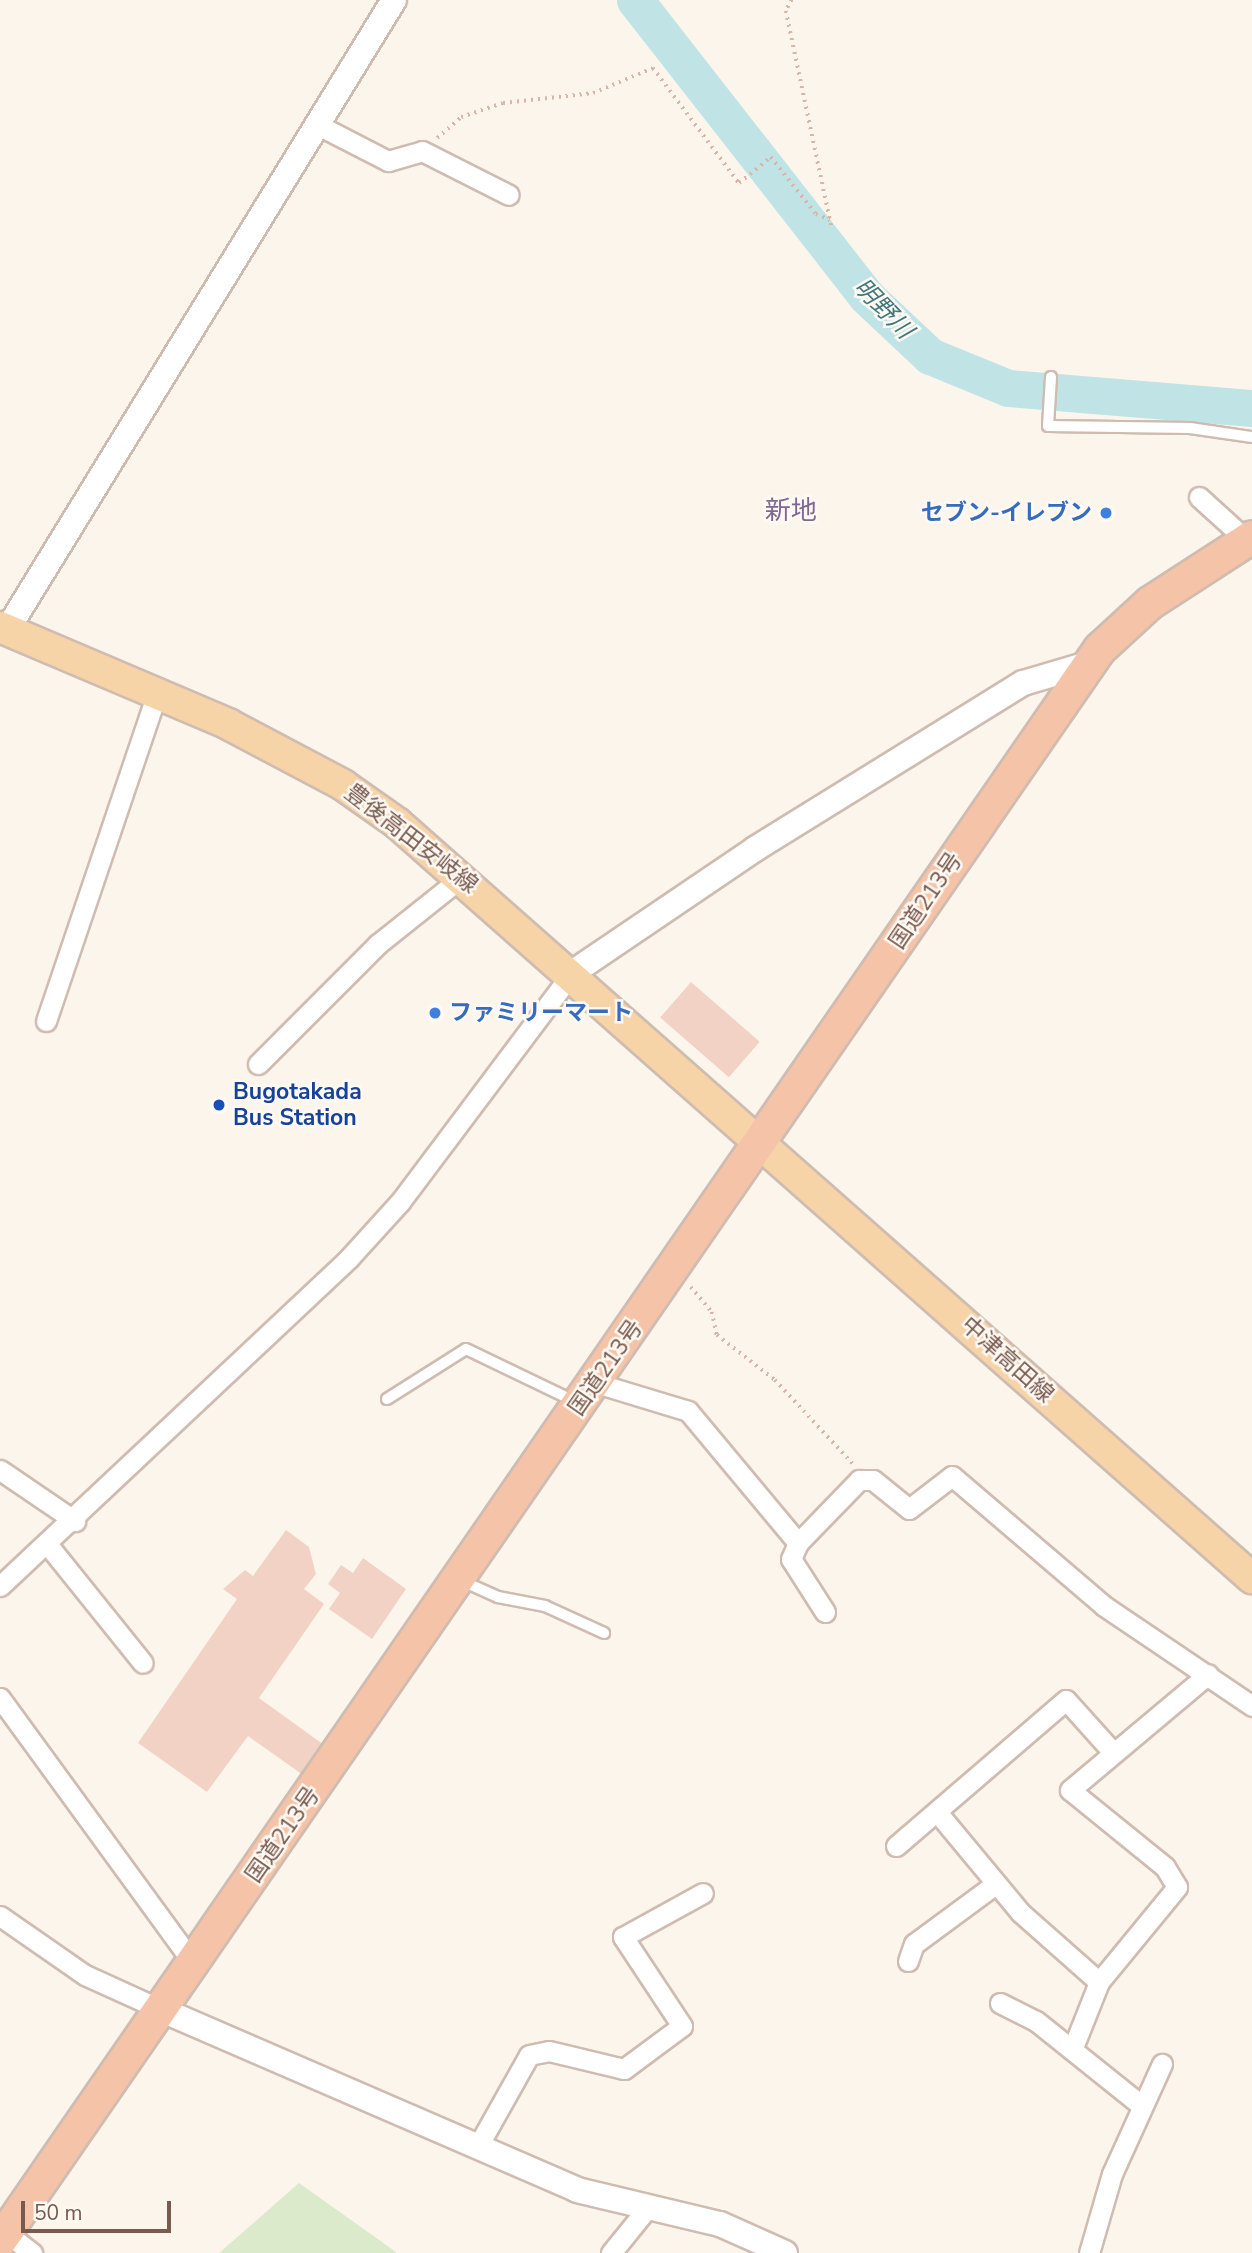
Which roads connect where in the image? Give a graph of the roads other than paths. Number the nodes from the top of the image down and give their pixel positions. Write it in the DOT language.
graph roads {
  1 [pos="394,0"];
  2 [pos="318,125"];
  3 [pos="509,195"];
  4 [pos="1051,377"];
  5 [pos="1252,437"];
  6 [pos="1199,498"];
  7 [pos="1250,541"];
  8 [pos="3,629"];
  9 [pos="1091,663"];
  10 [pos="157,694"];
  11 [pos="462,877"];
  12 [pos="572,973"];
  13 [pos="46,1021"];
  14 [pos="258,1064"];
  15 [pos="762,1142"];
  16 [pos="589,1393"];
  17 [pos="387,1399"];
  18 [pos="0,1470"];
  19 [pos="75,1521"];
  20 [pos="798,1544"];
  21 [pos="48,1545"];
  22 [pos="1252,1578"];
  23 [pos="460,1580"];
  24 [pos="0,1586"];
  25 [pos="824,1612"];
  26 [pos="604,1633"];
  27 [pos="143,1663"];
  28 [pos="1208,1674"];
  29 [pos="0,1698"];
  30 [pos="1252,1706"];
  31 [pos="1111,1750"];
  32 [pos="937,1812"];
  33 [pos="896,1846"];
  34 [pos="994,1885"];
  35 [pos="703,1893"];
  36 [pos="0,1916"];
  37 [pos="908,1961"];
  38 [pos="194,1964"];
  39 [pos="1099,1982"];
  40 [pos="1000,2003"];
  41 [pos="162,2010"];
  42 [pos="1072,2050"];
  43 [pos="1162,2064"];
  44 [pos="1141,2105"];
  45 [pos="478,2146"];
  46 [pos="649,2206"];
  47 [pos="2,2234"];
  48 [pos="32,2253"];
  49 [pos="611,2253"];
  50 [pos="785,2253"];
  51 [pos="1089,2253"];
  1 -- 2 [label="street"];
  2 -- 3 [label="street"];
  2 -- 8 [label="street"];
  4 -- 5 [label="lane"];
  6 -- 7 [label="street"];
  7 -- 9 [label="highway, 国道213号"];
  8 -- 10 [label="main road, 豊後高田安岐線"];
  9 -- 12 [label="street"];
  9 -- 15 [label="highway, 国道213号"];
  10 -- 11 [label="main road, 豊後高田安岐線"];
  10 -- 13 [label="street"];
  11 -- 12 [label="main road, 豊後高田安岐線"];
  11 -- 14 [label="street"];
  12 -- 15 [label="main road, 豊後高田安岐線"];
  12 -- 19 [label="street"];
  15 -- 16 [label="highway, 国道213号"];
  15 -- 22 [label="main road, 中津高田線"];
  16 -- 17 [label="lane"];
  16 -- 20 [label="street"];
  16 -- 23 [label="highway, 国道213号"];
  18 -- 19 [label="street"];
  19 -- 21 [label="street"];
  20 -- 25 [label="street"];
  20 -- 28 [label="street"];
  21 -- 24 [label="street"];
  21 -- 27 [label="street"];
  23 -- 26 [label="lane"];
  23 -- 38 [label="highway, 国道213号"];
  28 -- 30 [label="street"];
  28 -- 31 [label="street"];
  29 -- 38 [label="street"];
  31 -- 32 [label="street"];
  31 -- 39 [label="street"];
  32 -- 33 [label="street"];
  32 -- 34 [label="street"];
  34 -- 37 [label="street"];
  34 -- 39 [label="street"];
  35 -- 45 [label="street"];
  36 -- 41 [label="street"];
  38 -- 41 [label="highway, 国道213号"];
  39 -- 42 [label="street"];
  40 -- 42 [label="street"];
  41 -- 45 [label="street"];
  41 -- 47 [label="highway, 国道213号"];
  42 -- 44 [label="street"];
  43 -- 44 [label="street"];
  44 -- 51 [label="street"];
  45 -- 46 [label="street"];
  46 -- 49 [label="street"];
  46 -- 50 [label="street"];
  47 -- 48 [label="street"];
}
